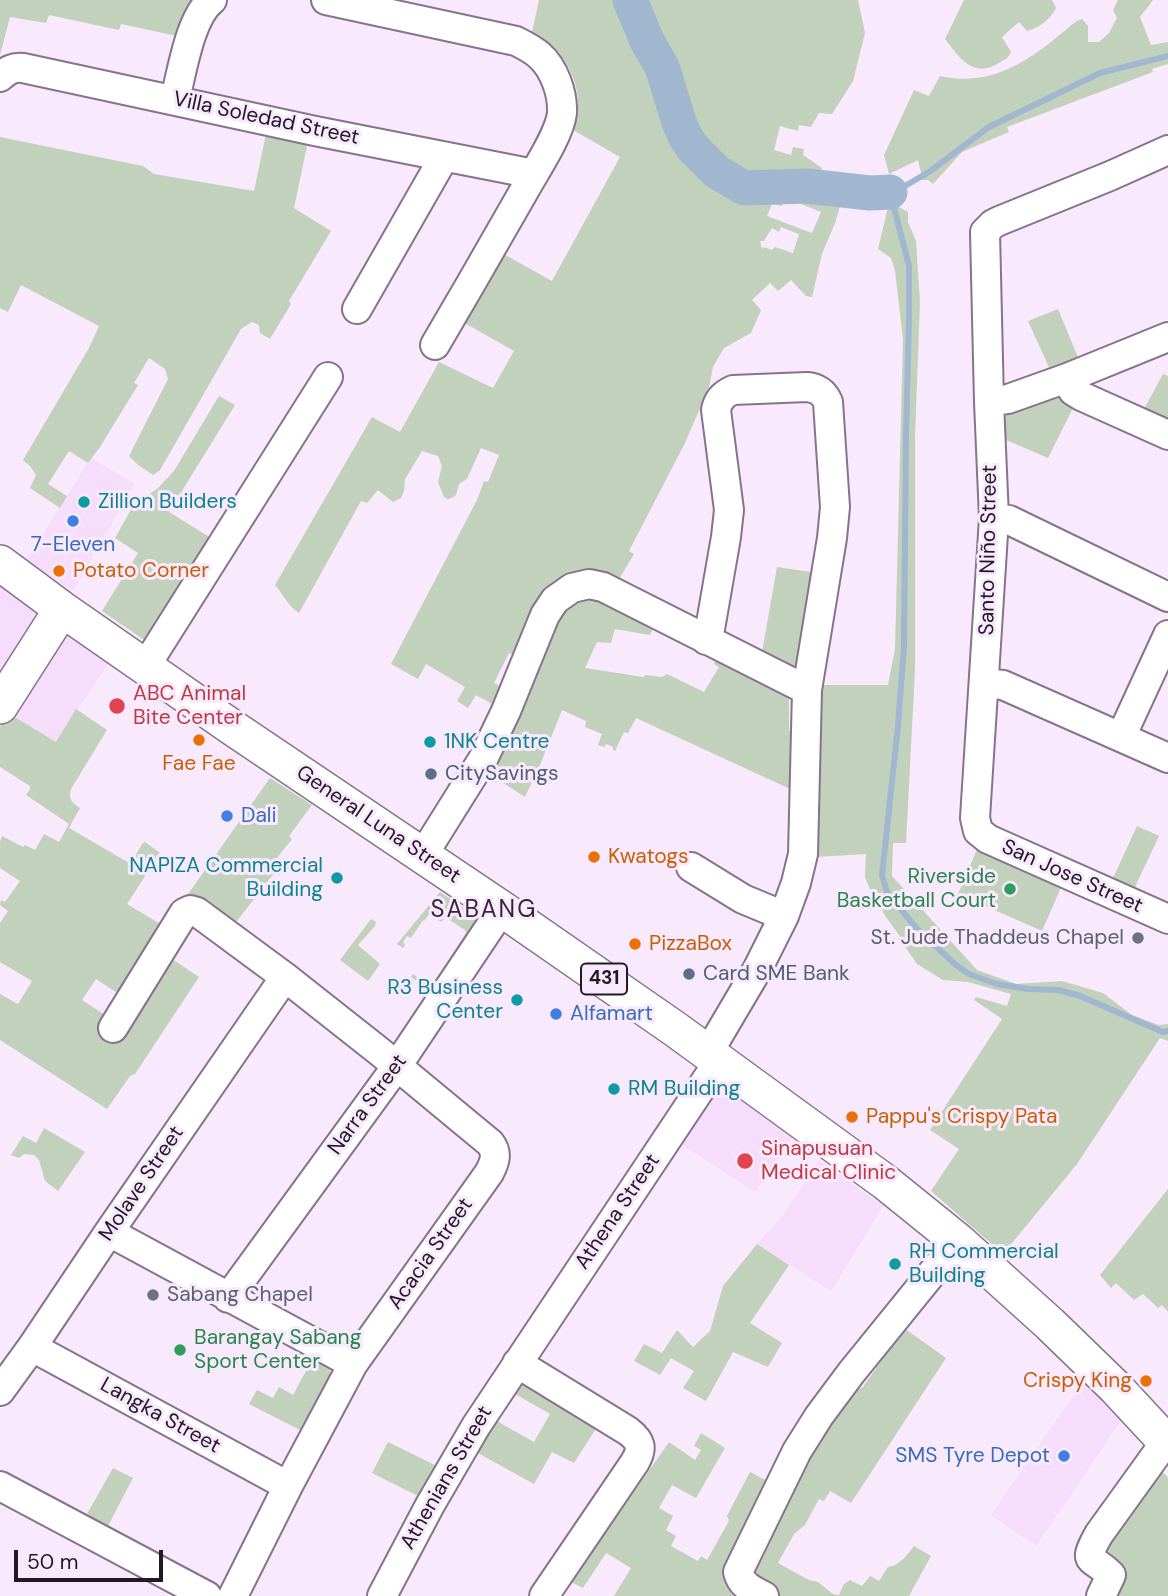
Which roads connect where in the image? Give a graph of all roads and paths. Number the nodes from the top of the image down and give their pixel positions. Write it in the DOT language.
graph roads {
  1 [pos="212,0"];
  2 [pos="326,0"];
  3 [pos="0,76"];
  4 [pos="175,99"];
  5 [pos="1168,150"];
  6 [pos="444,157"];
  7 [pos="534,174"];
  8 [pos="357,309"];
  9 [pos="1168,337"];
  10 [pos="435,345"];
  11 [pos="328,377"];
  12 [pos="1067,378"];
  13 [pos="989,402"];
  14 [pos="1168,435"];
  15 [pos="994,518"];
  16 [pos="0,564"];
  17 [pos="1168,597"];
  18 [pos="62,609"];
  19 [pos="1168,635"];
  20 [pos="706,640"];
  21 [pos="145,667"];
  22 [pos="984,683"];
  23 [pos="807,690"];
  24 [pos="0,705"];
  25 [pos="1121,737"];
  26 [pos="1168,758"];
  27 [pos="978,831"];
  28 [pos="423,855"];
  29 [pos="691,867"];
  30 [pos="502,909"];
  31 [pos="784,916"];
  32 [pos="1168,919"];
  33 [pos="285,977"];
  34 [pos="113,1028"];
  35 [pos="714,1057"];
  36 [pos="397,1066"];
  37 [pos="109,1233"];
  38 [pos="958,1241"];
  39 [pos="228,1298"];
  40 [pos="32,1347"];
  41 [pos="517,1363"];
  42 [pos="353,1364"];
  43 [pos="0,1391"];
  44 [pos="1167,1443"];
  45 [pos="0,1486"];
  46 [pos="288,1486"];
  47 [pos="208,1596"];
  48 [pos="233,1596"];
  49 [pos="382,1596"];
  50 [pos="544,1596"];
  51 [pos="764,1596"];
  52 [pos="1101,1596"];
  1 -- 4 [label="street"];
  2 -- 7 [label="street"];
  3 -- 4 [label="street, Villa Soledad Street"];
  4 -- 6 [label="street, Villa Soledad Street"];
  5 -- 13 [label="street, Santo Niño Street"];
  6 -- 7 [label="street, Villa Soledad Street"];
  6 -- 8 [label="street"];
  7 -- 10 [label="street"];
  9 -- 12 [label="street"];
  11 -- 21 [label="street"];
  12 -- 13 [label="street"];
  12 -- 14 [label="street"];
  13 -- 15 [label="street, Santo Niño Street"];
  15 -- 17 [label="street"];
  15 -- 22 [label="street, Santo Niño Street"];
  16 -- 18 [label="main road, General Luna Street / 431"];
  18 -- 21 [label="main road, General Luna Street / 431"];
  18 -- 24 [label="main road"];
  19 -- 25 [label="street"];
  20 -- 23 [label="street"];
  20 -- 23 [label="street, Athena Street"];
  20 -- 28 [label="street"];
  21 -- 28 [label="main road, General Luna Street / 431"];
  22 -- 25 [label="street"];
  22 -- 27 [label="street, Santo Niño Street"];
  23 -- 31 [label="street, Athena Street"];
  25 -- 26 [label="street"];
  27 -- 32 [label="street, San Jose Street"];
  28 -- 30 [label="main road, General Luna Street / 431"];
  29 -- 31 [label="street"];
  30 -- 35 [label="main road, General Luna Street / 431"];
  30 -- 36 [label="street, Narra Street"];
  31 -- 35 [label="street, Athena Street"];
  33 -- 34 [label="street, Acacia Street"];
  33 -- 36 [label="street, Acacia Street"];
  33 -- 37 [label="street, Molave Street"];
  35 -- 38 [label="main road, General Luna Street / 431"];
  35 -- 41 [label="street, Athena Street"];
  36 -- 39 [label="street, Narra Street"];
  36 -- 42 [label="street, Acacia Street"];
  37 -- 39 [label="street"];
  37 -- 40 [label="street, Molave Street"];
  38 -- 44 [label="main road, General Luna Street / 431"];
  38 -- 51 [label="street"];
  39 -- 42 [label="street"];
  40 -- 43 [label="street, Molave Street"];
  40 -- 46 [label="street, Langka Street"];
  41 -- 49 [label="street, Athenians Street"];
  41 -- 50 [label="street"];
  42 -- 46 [label="street, Acacia Street"];
  44 -- 52 [label="street"];
  45 -- 47 [label="street"];
  46 -- 48 [label="street, Acacia Street"];
}
